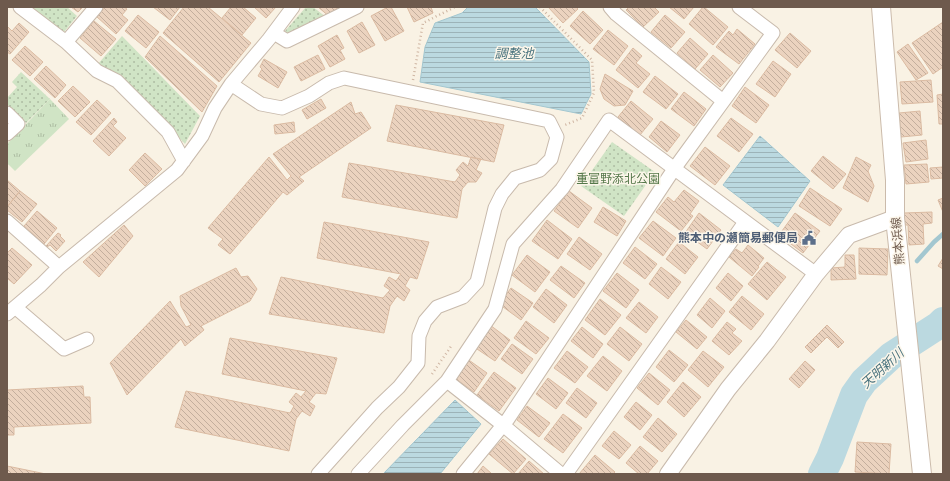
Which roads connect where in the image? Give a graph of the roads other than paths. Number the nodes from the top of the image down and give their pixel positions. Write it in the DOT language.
graph roads {
  1 [pos="20,7"];
  2 [pos="96,7"];
  3 [pos="292,7"];
  4 [pos="357,7"];
  5 [pos="610,7"];
  6 [pos="739,7"];
  7 [pos="881,7"];
  8 [pos="274,33"];
  9 [pos="66,42"];
  10 [pos="231,84"];
  11 [pos="723,102"];
  12 [pos="7,113"];
  13 [pos="7,134"];
  14 [pos="184,161"];
  15 [pos="674,169"];
  16 [pos="895,218"];
  17 [pos="7,221"];
  18 [pos="745,222"];
  19 [pos="59,267"];
  20 [pos="816,274"];
  21 [pos="11,310"];
  22 [pos="87,339"];
  23 [pos="447,381"];
  24 [pos="503,425"];
  25 [pos="318,474"];
  26 [pos="358,474"];
  27 [pos="463,474"];
  28 [pos="561,474"];
  29 [pos="566,474"];
  30 [pos="668,474"];
  31 [pos="922,474"];
  1 -- 9 [label="street"];
  2 -- 9 [label="street"];
  3 -- 8 [label="street"];
  4 -- 8 [label="street"];
  5 -- 11 [label="street"];
  6 -- 11 [label="street"];
  7 -- 16 [label="main road, 熊本浜線"];
  8 -- 10 [label="street"];
  9 -- 14 [label="street"];
  10 -- 14 [label="street"];
  10 -- 25 [label="street"];
  11 -- 15 [label="street"];
  12 -- 13 [label="street"];
  14 -- 19 [label="street"];
  15 -- 18 [label="street"];
  15 -- 23 [label="street"];
  15 -- 24 [label="street"];
  16 -- 20 [label="street"];
  16 -- 31 [label="main road, 熊本浜線"];
  17 -- 19 [label="street"];
  18 -- 20 [label="street"];
  18 -- 29 [label="street"];
  19 -- 21 [label="street"];
  20 -- 30 [label="street"];
  21 -- 22 [label="street"];
  23 -- 24 [label="street"];
  23 -- 26 [label="street"];
  24 -- 27 [label="street"];
  24 -- 28 [label="street"];
}
